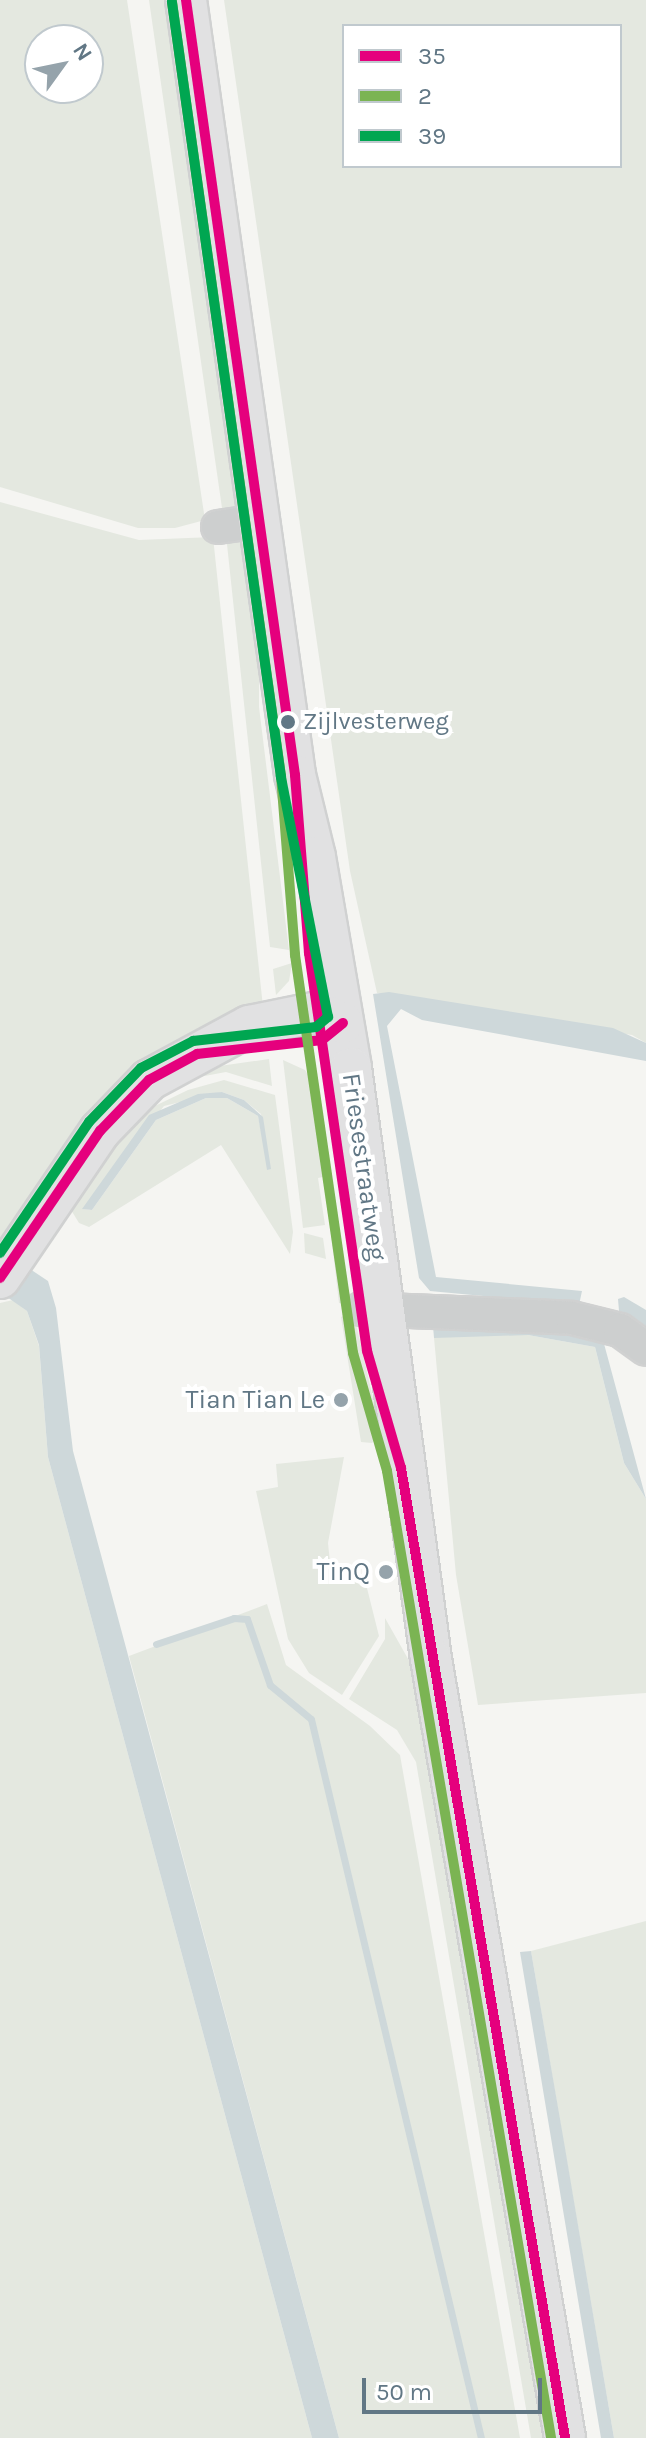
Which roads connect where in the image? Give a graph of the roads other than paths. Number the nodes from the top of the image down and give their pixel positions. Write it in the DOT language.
graph roads {
  1 [pos="186,0"];
  2 [pos="259,521"];
  3 [pos="218,527"];
  4 [pos="328,1025"];
  5 [pos="9,1264"];
  6 [pos="373,1309"];
  7 [pos="646,1349"];
  8 [pos="565,2438"];
  1 -- 2 [label="main road, Friesestraatweg"];
  2 -- 3 [label="street"];
  2 -- 4 [label="main road, Friesestraatweg"];
  4 -- 5 [label="main road"];
  4 -- 6 [label="main road, Friesestraatweg"];
  6 -- 7 [label="street"];
  6 -- 8 [label="main road, Friesestraatweg"];
}
